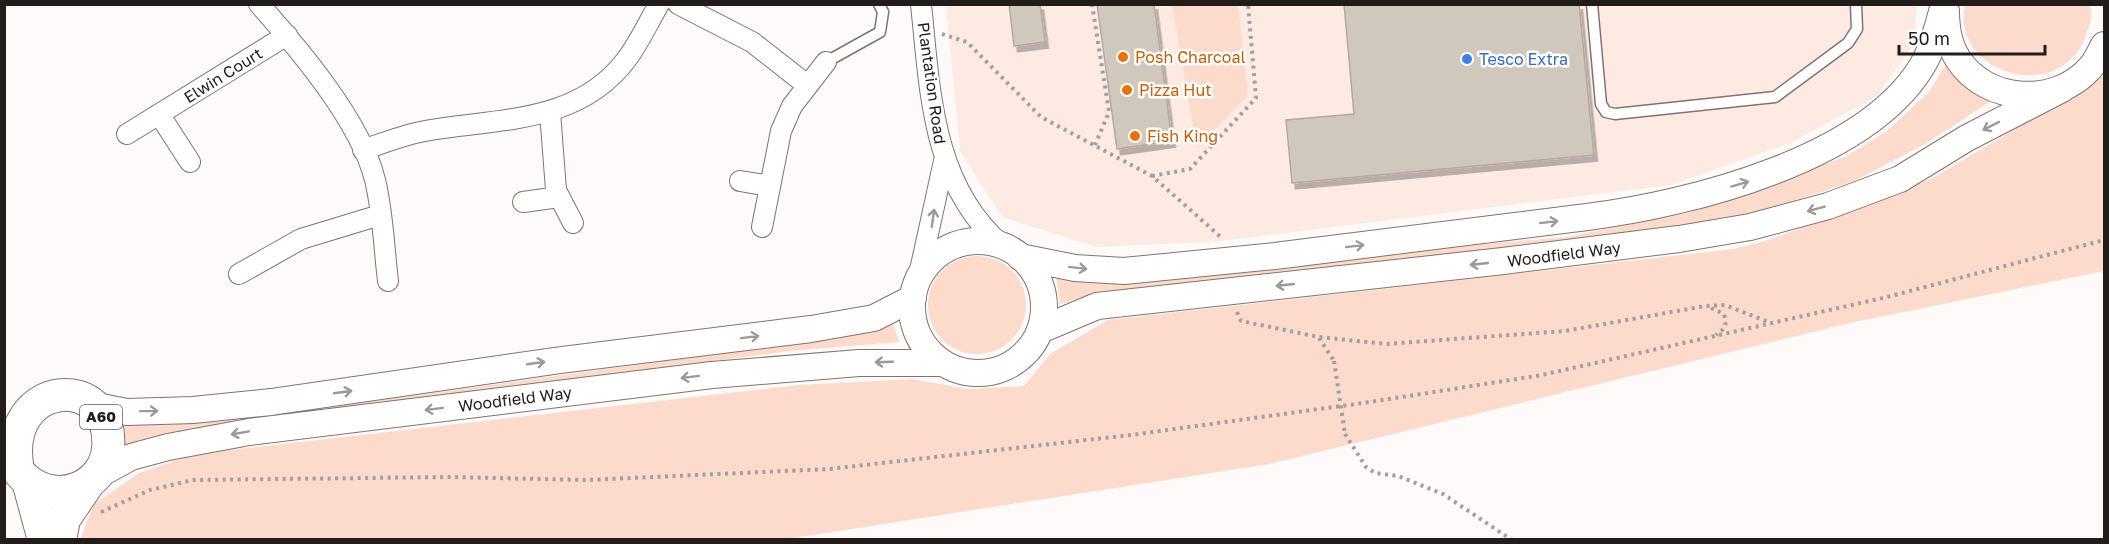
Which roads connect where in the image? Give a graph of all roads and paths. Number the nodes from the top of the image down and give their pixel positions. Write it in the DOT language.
graph roads {
  1 [pos="259,4"];
  2 [pos="659,4"];
  3 [pos="678,4"];
  4 [pos="879,4"];
  5 [pos="921,4"];
  6 [pos="1092,4"];
  7 [pos="1248,4"];
  8 [pos="1592,4"];
  9 [pos="1856,4"];
  10 [pos="1945,4"];
  11 [pos="924,29"];
  12 [pos="287,35"];
  13 [pos="2104,45"];
  14 [pos="826,62"];
  15 [pos="807,85"];
  16 [pos="2062,89"];
  17 [pos="550,112"];
  18 [pos="159,114"];
  19 [pos="128,134"];
  20 [pos="1095,145"];
  21 [pos="363,150"];
  22 [pos="944,161"];
  23 [pos="190,162"];
  24 [pos="1152,176"];
  25 [pos="740,181"];
  26 [pos="770,186"];
  27 [pos="559,197"];
  28 [pos="523,202"];
  29 [pos="380,215"];
  30 [pos="573,223"];
  31 [pos="762,227"];
  32 [pos="2104,240"];
  33 [pos="1012,251"];
  34 [pos="1225,261"];
  35 [pos="239,274"];
  36 [pos="388,281"];
  37 [pos="916,286"];
  38 [pos="1227,291"];
  39 [pos="1705,306"];
  40 [pos="1773,323"];
  41 [pos="1040,330"];
  42 [pos="1319,337"];
  43 [pos="1713,337"];
  44 [pos="942,363"];
  45 [pos="16,403"];
  46 [pos="91,405"];
  47 [pos="17,468"];
  48 [pos="92,480"];
  49 [pos="97,514"];
  50 [pos="44,540"];
  51 [pos="60,540"];
  52 [pos="1512,540"];
  1 -- 12 [label="street"];
  2 -- 17 [label="street"];
  3 -- 15 [label="street"];
  4 -- 14 [label="lane"];
  5 -- 11 [label="street, Plantation Road"];
  6 -- 20 [label="path"];
  7 -- 24 [label="path"];
  8 -- 9 [label="lane"];
  10 -- 16 [label="street"];
  34 -- 10 [label="street, Woodfield Way, one-way"];
  11 -- 20 [label="path"];
  11 -- 22 [label="street, Plantation Road"];
  12 -- 18 [label="street, Elwin Court"];
  12 -- 21 [label="street"];
  13 -- 16 [label="street"];
  14 -- 15 [label="street"];
  15 -- 26 [label="street"];
  16 -- 38 [label="street, Woodfield Way, one-way"];
  17 -- 21 [label="street"];
  17 -- 27 [label="street"];
  18 -- 19 [label="street, Elwin Court"];
  18 -- 23 [label="street"];
  20 -- 24 [label="path"];
  21 -- 29 [label="street"];
  22 -- 33 [label="street, Plantation Road"];
  37 -- 22 [label="street, Plantation Road, one-way"];
  24 -- 34 [label="path"];
  25 -- 26 [label="street"];
  26 -- 31 [label="street"];
  27 -- 28 [label="street"];
  27 -- 30 [label="street"];
  29 -- 35 [label="street"];
  29 -- 36 [label="street"];
  32 -- 40 [label="path"];
  33 -- 34 [label="street, Woodfield Way, one-way"];
  33 -- 37 [label="street"];
  33 -- 41 [label="street"];
  37 -- 44 [label="street"];
  46 -- 37 [label="street, Woodfield Way, one-way"];
  38 -- 41 [label="street, Woodfield Way"];
  38 -- 42 [label="path"];
  39 -- 40 [label="path"];
  39 -- 42 [label="path"];
  39 -- 43 [label="path"];
  40 -- 43 [label="path"];
  41 -- 44 [label="street"];
  42 -- 52 [label="path, bridge"];
  43 -- 49 [label="path"];
  44 -- 48 [label="street, Woodfield Way, one-way"];
  45 -- 46 [label="main road, A60"];
  45 -- 47 [label="main road, A60"];
  46 -- 48 [label="main road, A60"];
  47 -- 48 [label="main road"];
  47 -- 50 [label="main road"];
  48 -- 51 [label="main road"];
}
